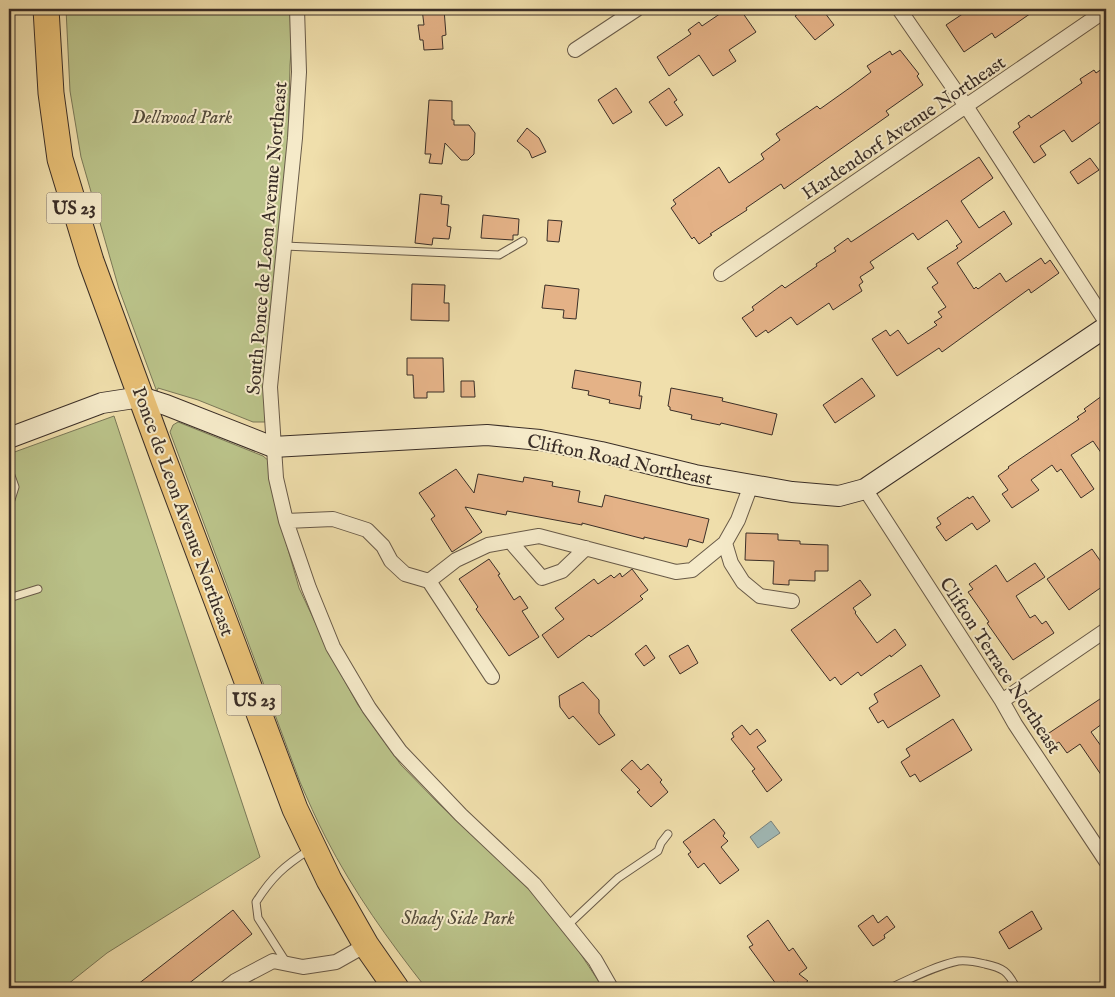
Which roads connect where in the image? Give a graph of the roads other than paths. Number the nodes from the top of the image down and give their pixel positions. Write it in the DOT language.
graph roads {
  1 [pos="46,9"];
  2 [pos="298,9"];
  3 [pos="637,9"];
  4 [pos="899,9"];
  5 [pos="1106,10"];
  6 [pos="575,50"];
  7 [pos="966,106"];
  8 [pos="524,241"];
  9 [pos="283,246"];
  10 [pos="720,274"];
  11 [pos="1106,322"];
  12 [pos="1106,327"];
  13 [pos="141,398"];
  14 [pos="9,438"];
  15 [pos="273,447"];
  16 [pos="9,470"];
  17 [pos="751,485"];
  18 [pos="865,489"];
  19 [pos="9,506"];
  20 [pos="286,521"];
  21 [pos="510,542"];
  22 [pos="725,543"];
  23 [pos="586,548"];
  24 [pos="429,581"];
  25 [pos="38,589"];
  26 [pos="9,598"];
  27 [pos="792,601"];
  28 [pos="1106,630"];
  29 [pos="492,677"];
  30 [pos="1002,701"];
  31 [pos="668,834"];
  32 [pos="313,847"];
  33 [pos="1106,861"];
  34 [pos="567,926"];
  35 [pos="366,945"];
  36 [pos="287,964"];
  37 [pos="226,988"];
  38 [pos="396,988"];
  39 [pos="612,988"];
  40 [pos="890,988"];
  41 [pos="1016,988"];
  1 -- 13 [label="highway, Ponce de Leon Avenue Northeast / US 23"];
  2 -- 9 [label="street, South Ponce de Leon Avenue Northeast"];
  3 -- 6 [label="street"];
  4 -- 7 [label="street"];
  5 -- 7 [label="street, Hardendorf Avenue Northeast"];
  7 -- 10 [label="street, Hardendorf Avenue Northeast"];
  7 -- 11 [label="street"];
  8 -- 9 [label="lane"];
  9 -- 15 [label="street, South Ponce de Leon Avenue Northeast"];
  12 -- 18 [label="street, Clifton Road Northeast"];
  13 -- 14 [label="street, Clifton Road Northeast"];
  13 -- 15 [label="street, Clifton Road Northeast"];
  13 -- 32 [label="highway, Ponce de Leon Avenue Northeast / US 23"];
  15 -- 17 [label="street, Clifton Road Northeast"];
  15 -- 20 [label="street, South Ponce de Leon Avenue Northeast"];
  16 -- 19 [label="lane"];
  17 -- 18 [label="street, Clifton Road Northeast"];
  17 -- 22 [label="street"];
  18 -- 30 [label="street, Clifton Terrace Northeast"];
  20 -- 24 [label="street"];
  20 -- 34 [label="street, South Ponce de Leon Avenue Northeast"];
  21 -- 23 [label="street"];
  21 -- 23 [label="street"];
  21 -- 24 [label="street"];
  22 -- 23 [label="street"];
  22 -- 27 [label="street"];
  24 -- 29 [label="street"];
  25 -- 26 [label="lane"];
  28 -- 30 [label="street"];
  30 -- 33 [label="street, Clifton Terrace Northeast"];
  31 -- 34 [label="lane"];
  32 -- 35 [label="highway, Ponce de Leon Avenue Northeast / US 23"];
  32 -- 36 [label="lane"];
  34 -- 39 [label="street, South Ponce de Leon Avenue Northeast"];
  35 -- 36 [label="street"];
  35 -- 38 [label="highway, Ponce de Leon Avenue Northeast / US 23"];
  36 -- 37 [label="street"];
  40 -- 41 [label="lane"];
}
